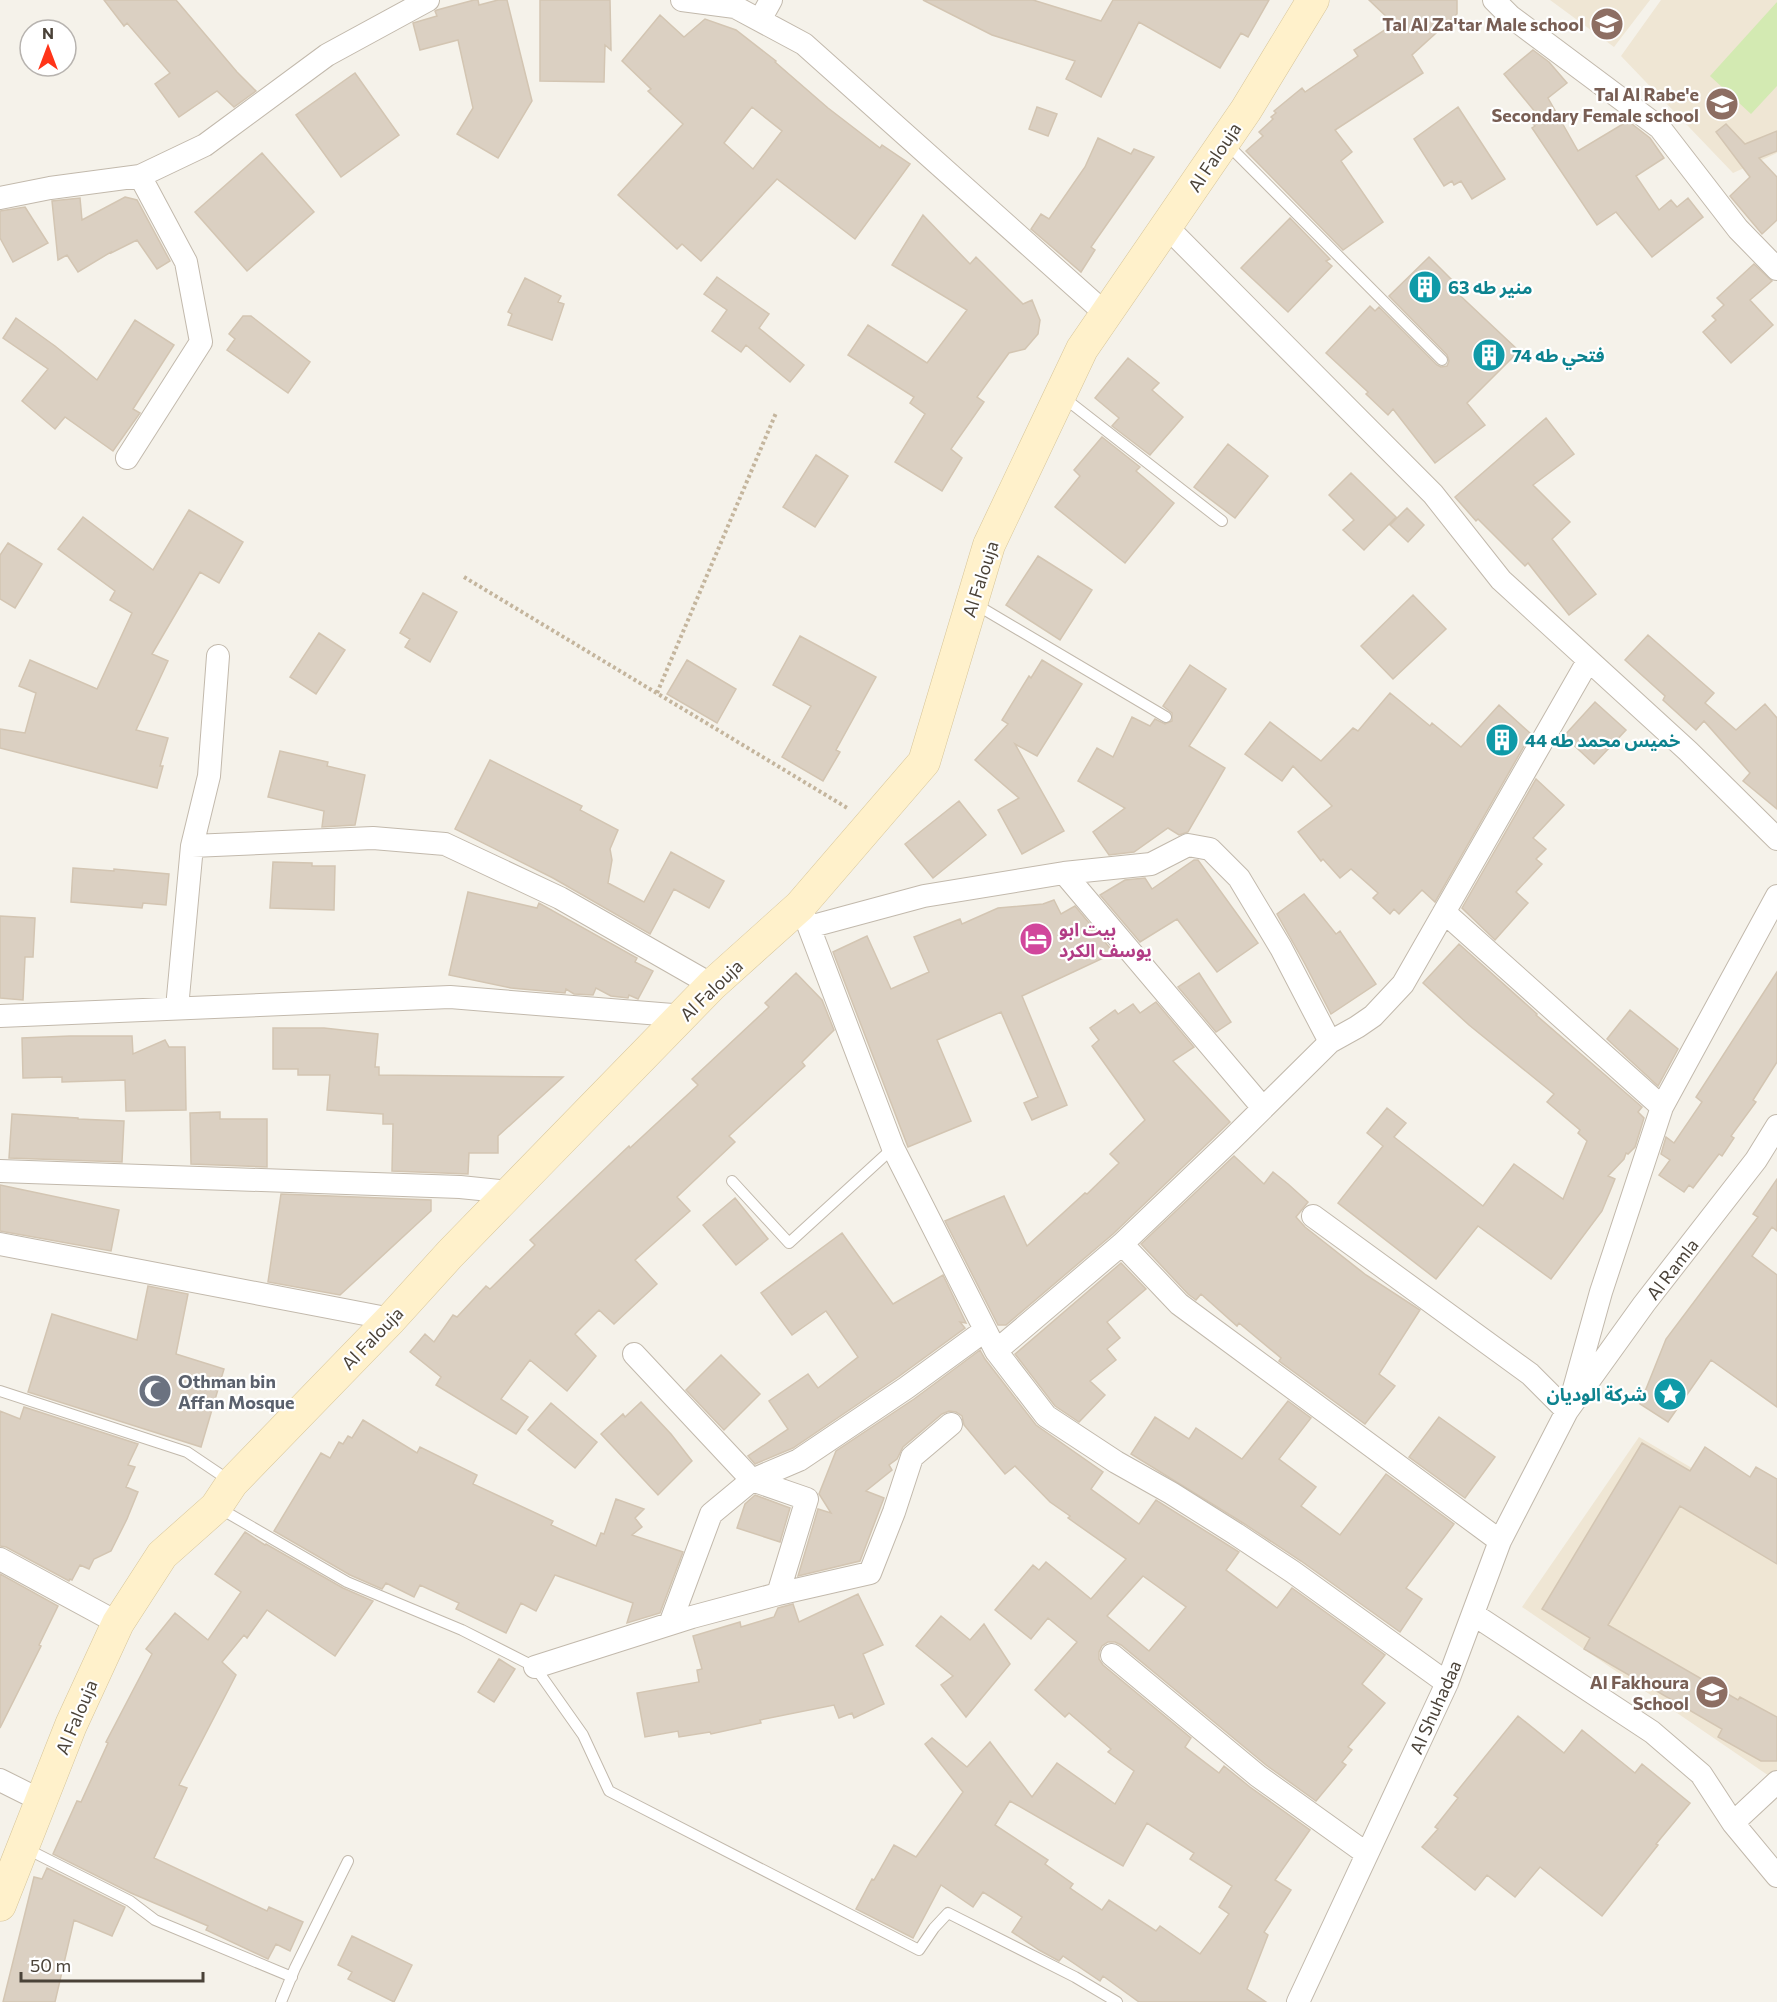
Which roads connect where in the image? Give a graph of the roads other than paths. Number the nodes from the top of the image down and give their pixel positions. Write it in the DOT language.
graph roads {
  1 [pos="428,0"];
  2 [pos="682,0"];
  3 [pos="771,0"];
  4 [pos="1313,0"];
  5 [pos="1494,0"];
  6 [pos="760,20"];
  7 [pos="1225,142"];
  8 [pos="140,176"];
  9 [pos="0,198"];
  10 [pos="1167,226"];
  11 [pos="1777,269"];
  12 [pos="1106,314"];
  13 [pos="1442,360"];
  14 [pos="1060,395"];
  15 [pos="127,458"];
  16 [pos="1222,521"];
  17 [pos="972,602"];
  18 [pos="218,656"];
  19 [pos="1588,661"];
  20 [pos="1166,717"];
  21 [pos="1777,840"];
  22 [pos="192,846"];
  23 [pos="1064,873"];
  24 [pos="1777,896"];
  25 [pos="1444,912"];
  26 [pos="804,917"];
  27 [pos="712,986"];
  28 [pos="177,1008"];
  29 [pos="0,1016"];
  30 [pos="685,1016"];
  31 [pos="1330,1042"];
  32 [pos="1662,1107"];
  33 [pos="1263,1108"];
  34 [pos="1777,1126"];
  35 [pos="893,1148"];
  36 [pos="0,1172"];
  37 [pos="732,1181"];
  38 [pos="510,1192"];
  39 [pos="1313,1216"];
  40 [pos="0,1244"];
  41 [pos="1122,1244"];
  42 [pos="391,1319"];
  43 [pos="984,1331"];
  44 [pos="996,1351"];
  45 [pos="634,1354"];
  46 [pos="0,1391"];
  47 [pos="1567,1412"];
  48 [pos="951,1424"];
  49 [pos="752,1480"];
  50 [pos="224,1495"];
  51 [pos="1500,1541"];
  52 [pos="0,1559"];
  53 [pos="778,1594"];
  54 [pos="1473,1614"];
  55 [pos="118,1623"];
  56 [pos="670,1624"];
  57 [pos="1112,1655"];
  58 [pos="535,1667"];
  59 [pos="1448,1683"];
  60 [pos="0,1780"];
  61 [pos="1777,1782"];
  62 [pos="42,1801"];
  63 [pos="1733,1823"];
  64 [pos="24,1847"];
  65 [pos="1367,1854"];
  66 [pos="348,1861"];
  67 [pos="1777,1876"];
  68 [pos="0,1905"];
  69 [pos="292,1977"];
  70 [pos="281,2002"];
  71 [pos="1117,2002"];
  72 [pos="1298,2002"];
  1 -- 8 [label="street"];
  2 -- 6 [label="street"];
  3 -- 6 [label="street"];
  4 -- 7 [label="main road, Al Falouja"];
  5 -- 11 [label="street"];
  6 -- 12 [label="street"];
  7 -- 10 [label="main road, Al Falouja"];
  7 -- 13 [label="lane"];
  8 -- 9 [label="street"];
  8 -- 15 [label="street"];
  10 -- 12 [label="main road, Al Falouja"];
  10 -- 19 [label="street"];
  12 -- 14 [label="main road, Al Falouja"];
  14 -- 16 [label="lane"];
  14 -- 17 [label="main road, Al Falouja"];
  17 -- 20 [label="lane"];
  17 -- 26 [label="main road, Al Falouja"];
  18 -- 22 [label="street"];
  19 -- 21 [label="street"];
  19 -- 25 [label="street"];
  22 -- 27 [label="street"];
  22 -- 28 [label="street"];
  23 -- 26 [label="street"];
  23 -- 31 [label="street"];
  23 -- 33 [label="street"];
  24 -- 32 [label="street"];
  25 -- 31 [label="street"];
  25 -- 32 [label="street"];
  26 -- 27 [label="main road, Al Falouja"];
  26 -- 35 [label="street"];
  27 -- 30 [label="main road, Al Falouja"];
  28 -- 29 [label="street"];
  28 -- 30 [label="street"];
  30 -- 38 [label="main road, Al Falouja"];
  31 -- 33 [label="street"];
  32 -- 47 [label="street"];
  33 -- 41 [label="street"];
  34 -- 47 [label="street, Al Ramla"];
  35 -- 37 [label="lane"];
  35 -- 43 [label="street"];
  36 -- 38 [label="street"];
  38 -- 42 [label="main road, Al Falouja"];
  39 -- 47 [label="street"];
  40 -- 42 [label="street"];
  41 -- 44 [label="street"];
  41 -- 51 [label="street"];
  42 -- 50 [label="main road, Al Falouja"];
  43 -- 44 [label="street"];
  43 -- 49 [label="street"];
  44 -- 59 [label="street"];
  45 -- 49 [label="street"];
  46 -- 50 [label="lane"];
  47 -- 51 [label="street, Al Shuhadaa"];
  48 -- 53 [label="street"];
  49 -- 53 [label="street"];
  49 -- 56 [label="street"];
  50 -- 55 [label="main road, Al Falouja"];
  50 -- 58 [label="lane"];
  51 -- 54 [label="street, Al Shuhadaa"];
  52 -- 55 [label="street"];
  53 -- 56 [label="street"];
  54 -- 59 [label="street, Al Shuhadaa"];
  54 -- 63 [label="street"];
  55 -- 62 [label="main road, Al Falouja"];
  56 -- 58 [label="street"];
  57 -- 65 [label="street"];
  58 -- 71 [label="lane"];
  59 -- 65 [label="street, Al Shuhadaa"];
  60 -- 62 [label="street"];
  61 -- 63 [label="street"];
  62 -- 64 [label="main road, Al Falouja"];
  63 -- 67 [label="street"];
  64 -- 68 [label="main road, Al Falouja"];
  64 -- 69 [label="lane"];
  65 -- 72 [label="street, Al Shuhadaa"];
  66 -- 69 [label="lane"];
  69 -- 70 [label="lane"];
}
